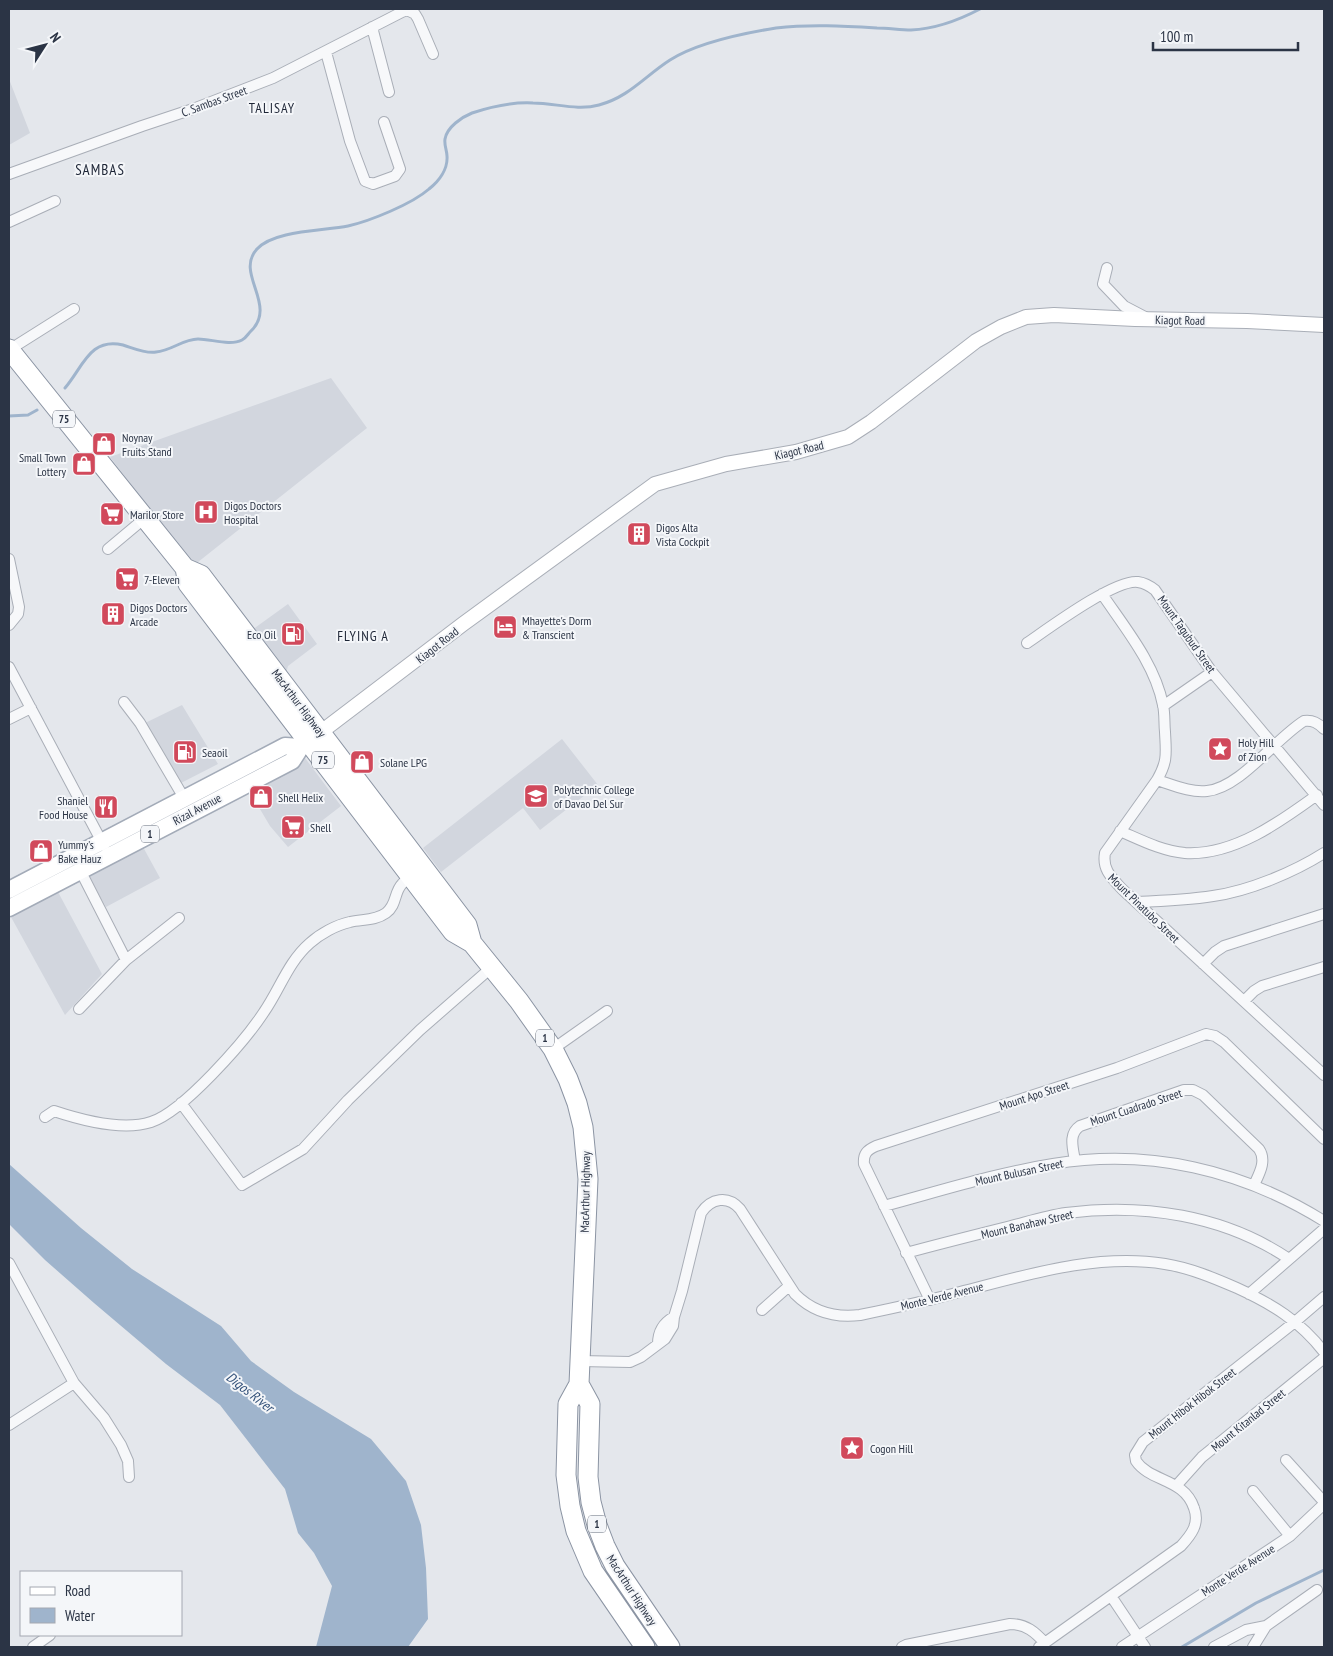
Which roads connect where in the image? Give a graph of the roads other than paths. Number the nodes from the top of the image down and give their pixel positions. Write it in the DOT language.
graph roads {
  1 [pos="372,27"];
  2 [pos="326,52"];
  3 [pos="433,54"];
  4 [pos="388,92"];
  5 [pos="384,122"];
  6 [pos="9,174"];
  7 [pos="55,201"];
  8 [pos="9,222"];
  9 [pos="1107,268"];
  10 [pos="74,309"];
  11 [pos="1150,319"];
  12 [pos="1324,325"];
  13 [pos="9,350"];
  14 [pos="145,518"];
  15 [pos="108,549"];
  16 [pos="9,559"];
  17 [pos="1102,594"];
  18 [pos="9,625"];
  19 [pos="1027,642"];
  20 [pos="9,667"];
  21 [pos="1212,672"];
  22 [pos="124,702"];
  23 [pos="1163,706"];
  24 [pos="31,708"];
  25 [pos="9,719"];
  26 [pos="1324,729"];
  27 [pos="310,740"];
  28 [pos="1274,746"];
  29 [pos="1158,780"];
  30 [pos="1316,795"];
  31 [pos="184,798"];
  32 [pos="1324,805"];
  33 [pos="1120,831"];
  34 [pos="105,848"];
  35 [pos="1324,852"];
  36 [pos="80,870"];
  37 [pos="416,872"];
  38 [pos="9,890"];
  39 [pos="1136,902"];
  40 [pos="9,908"];
  41 [pos="1324,914"];
  42 [pos="179,918"];
  43 [pos="126,960"];
  44 [pos="1203,964"];
  45 [pos="492,967"];
  46 [pos="1324,967"];
  47 [pos="1244,1001"];
  48 [pos="79,1009"];
  49 [pos="607,1011"];
  50 [pos="553,1049"];
  51 [pos="1324,1075"];
  52 [pos="181,1103"];
  53 [pos="45,1117"];
  54 [pos="1324,1139"];
  55 [pos="1075,1161"];
  56 [pos="1254,1185"];
  57 [pos="884,1206"];
  58 [pos="1324,1221"];
  59 [pos="1324,1229"];
  60 [pos="906,1253"];
  61 [pos="1289,1259"];
  62 [pos="9,1264"];
  63 [pos="790,1286"];
  64 [pos="1249,1294"];
  65 [pos="1324,1297"];
  66 [pos="930,1300"];
  67 [pos="762,1310"];
  68 [pos="1296,1322"];
  69 [pos="1324,1352"];
  70 [pos="1324,1358"];
  71 [pos="580,1361"];
  72 [pos="74,1383"];
  73 [pos="579,1384"];
  74 [pos="9,1425"];
  75 [pos="1286,1460"];
  76 [pos="129,1476"];
  77 [pos="1176,1486"];
  78 [pos="1253,1491"];
  79 [pos="1324,1503"];
  80 [pos="1290,1536"];
  81 [pos="1317,1590"];
  82 [pos="1111,1596"];
  83 [pos="1266,1626"];
  84 [pos="49,1636"];
  85 [pos="1138,1636"];
  86 [pos="1042,1645"];
  87 [pos="33,1647"];
  88 [pos="644,1647"];
  89 [pos="670,1647"];
  90 [pos="902,1647"];
  91 [pos="1122,1647"];
  92 [pos="1145,1647"];
  93 [pos="1214,1647"];
  94 [pos="1253,1647"];
  1 -- 2 [label="street, C. Sambas Street"];
  1 -- 3 [label="street, C. Sambas Street"];
  1 -- 4 [label="street"];
  2 -- 5 [label="street"];
  2 -- 6 [label="street, C. Sambas Street"];
  7 -- 8 [label="street"];
  9 -- 11 [label="street"];
  10 -- 13 [label="street"];
  11 -- 12 [label="street, Kiagot Road"];
  11 -- 27 [label="street, Kiagot Road"];
  13 -- 14 [label="highway, MacArthur Highway / 75"];
  14 -- 15 [label="street"];
  14 -- 27 [label="highway, MacArthur Highway / 75"];
  16 -- 18 [label="street"];
  17 -- 19 [label="street, Mount Tagubud Street"];
  17 -- 21 [label="street, Mount Tagubud Street"];
  17 -- 23 [label="street, Mount Pinatubo Street"];
  20 -- 24 [label="street"];
  21 -- 23 [label="street"];
  21 -- 28 [label="street, Mount Tagubud Street"];
  22 -- 31 [label="street"];
  23 -- 29 [label="street, Mount Pinatubo Street"];
  24 -- 25 [label="street"];
  24 -- 34 [label="street"];
  26 -- 28 [label="street"];
  27 -- 31 [label="main road, Rizal Avenue / 1"];
  27 -- 34 [label="main road, Rizal Avenue / 1"];
  27 -- 37 [label="highway, MacArthur Highway / 1"];
  28 -- 29 [label="street"];
  28 -- 30 [label="street, Mount Tagubud Street"];
  29 -- 33 [label="street, Mount Pinatubo Street"];
  30 -- 32 [label="street, Mount Tagubud Street"];
  30 -- 33 [label="street"];
  31 -- 34 [label="main road, Rizal Avenue / 1"];
  33 -- 39 [label="street, Mount Pinatubo Street"];
  34 -- 36 [label="main road, Rizal Avenue / 1"];
  34 -- 38 [label="main road, Rizal Avenue / 1"];
  35 -- 39 [label="street"];
  36 -- 40 [label="main road, Rizal Avenue / 1"];
  36 -- 43 [label="street"];
  37 -- 45 [label="highway, MacArthur Highway / 1"];
  37 -- 52 [label="street"];
  39 -- 44 [label="street, Mount Pinatubo Street"];
  41 -- 44 [label="street"];
  42 -- 43 [label="street"];
  43 -- 48 [label="street"];
  44 -- 47 [label="street, Mount Pinatubo Street"];
  45 -- 50 [label="highway, MacArthur Highway / 1"];
  45 -- 52 [label="street"];
  46 -- 47 [label="street"];
  47 -- 51 [label="street, Mount Pinatubo Street"];
  49 -- 50 [label="street"];
  50 -- 71 [label="highway, MacArthur Highway / 1"];
  52 -- 53 [label="street"];
  54 -- 57 [label="street, Mount Apo Street"];
  55 -- 56 [label="street, Mount Bulusan Street"];
  55 -- 56 [label="street, Mount Cuadrado Street"];
  55 -- 57 [label="street, Mount Bulusan Street"];
  56 -- 58 [label="street, Mount Bulusan Street"];
  57 -- 60 [label="street, Mount Apo Street"];
  59 -- 61 [label="street"];
  60 -- 61 [label="street, Mount Banahaw Street"];
  60 -- 66 [label="street, Mount Apo Street"];
  61 -- 64 [label="street"];
  62 -- 72 [label="street"];
  63 -- 66 [label="street, Monte Verde Avenue"];
  63 -- 67 [label="street"];
  63 -- 71 [label="street, Monte Verde Avenue"];
  64 -- 66 [label="street, Monte Verde Avenue"];
  64 -- 68 [label="street, Monte Verde Avenue"];
  65 -- 68 [label="street, Mount Hibok Hibok Street"];
  68 -- 69 [label="street, Monte Verde Avenue"];
  68 -- 77 [label="street, Mount Hibok Hibok Street"];
  70 -- 77 [label="street, Mount Kitanlad Street"];
  71 -- 73 [label="highway, MacArthur Highway / 1"];
  72 -- 74 [label="street"];
  72 -- 76 [label="street"];
  73 -- 88 [label="highway, MacArthur Highway / 1"];
  73 -- 89 [label="highway, MacArthur Highway / 1"];
  75 -- 79 [label="street"];
  77 -- 82 [label="street, Mount Hibok Hibok Street"];
  78 -- 80 [label="street"];
  79 -- 80 [label="street, Monte Verde Avenue"];
  80 -- 85 [label="street, Monte Verde Avenue"];
  81 -- 83 [label="street"];
  82 -- 85 [label="street"];
  82 -- 86 [label="street, Mount Hibok Hibok Street"];
  83 -- 93 [label="street"];
  83 -- 94 [label="street"];
  84 -- 87 [label="street"];
  85 -- 91 [label="street, Monte Verde Avenue"];
  85 -- 92 [label="street"];
  86 -- 90 [label="street"];
}
